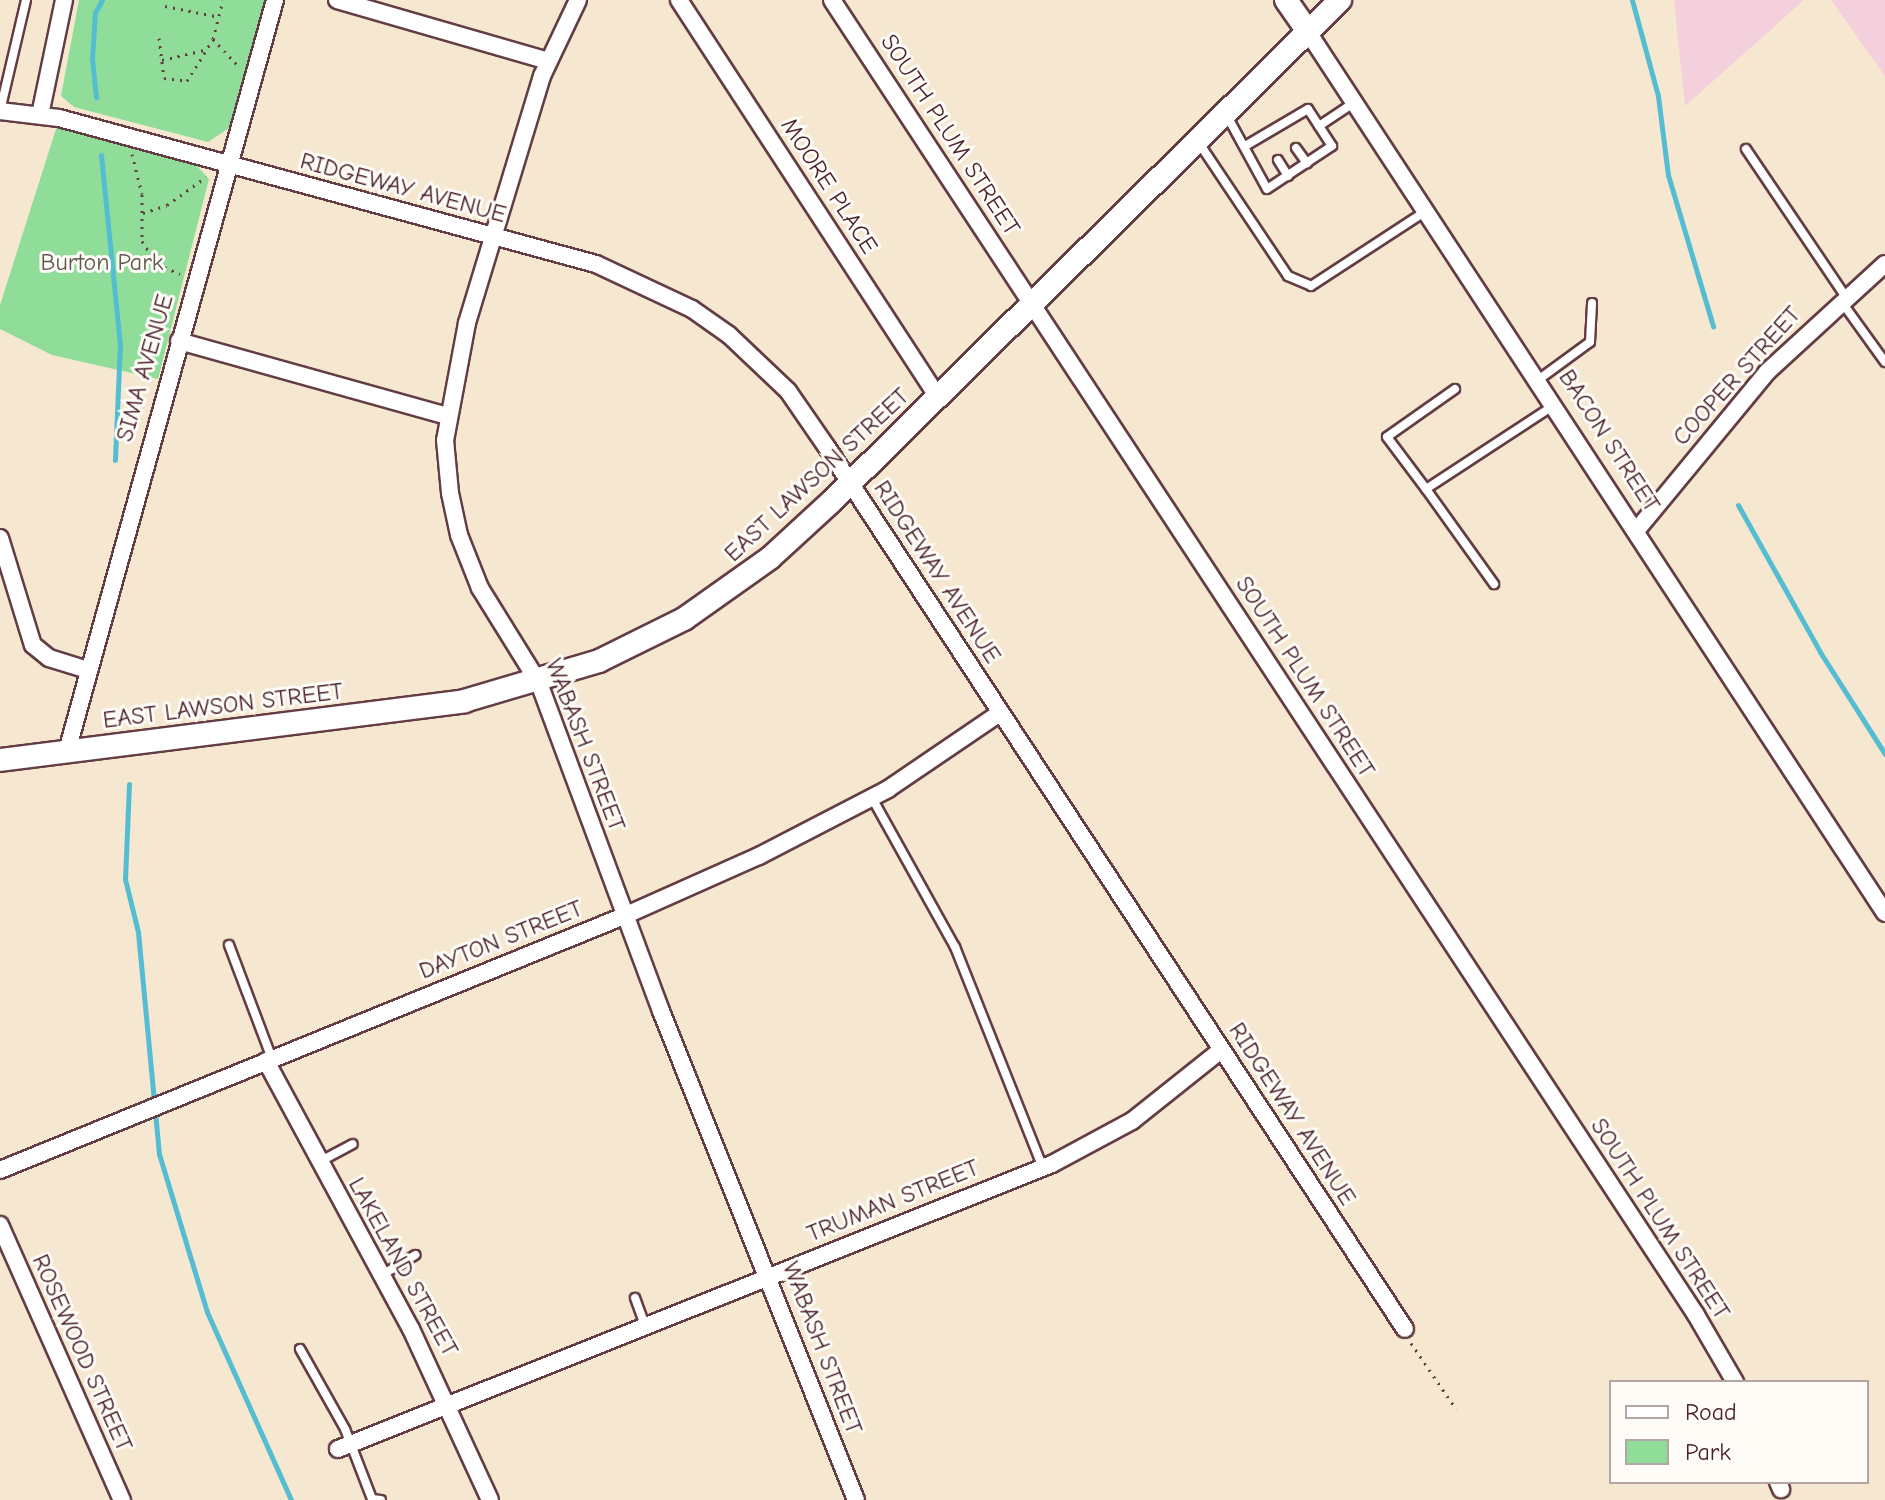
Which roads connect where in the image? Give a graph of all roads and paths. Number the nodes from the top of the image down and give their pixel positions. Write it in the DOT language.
graph roads {
  1 [pos="26,0"];
  2 [pos="64,0"];
  3 [pos="223,0"];
  4 [pos="275,0"];
  5 [pos="337,0"];
  6 [pos="578,0"];
  7 [pos="679,0"];
  8 [pos="832,0"];
  9 [pos="1286,0"];
  10 [pos="1340,0"];
  11 [pos="165,6"];
  12 [pos="220,17"];
  13 [pos="1308,32"];
  14 [pos="159,38"];
  15 [pos="213,39"];
  16 [pos="208,49"];
  17 [pos="161,60"];
  18 [pos="548,61"];
  19 [pos="237,65"];
  20 [pos="1356,102"];
  21 [pos="0,111"];
  22 [pos="1225,113"];
  23 [pos="40,115"];
  24 [pos="1319,126"];
  25 [pos="129,138"];
  26 [pos="1198,141"];
  27 [pos="1247,145"];
  28 [pos="1296,148"];
  29 [pos="1746,149"];
  30 [pos="1278,160"];
  31 [pos="1307,163"];
  32 [pos="228,164"];
  33 [pos="1288,176"];
  34 [pos="206,177"];
  35 [pos="1427,211"];
  36 [pos="143,213"];
  37 [pos="491,236"];
  38 [pos="1885,264"];
  39 [pos="180,274"];
  40 [pos="1843,298"];
  41 [pos="1592,303"];
  42 [pos="1033,305"];
  43 [pos="179,341"];
  44 [pos="1885,362"];
  45 [pos="1538,380"];
  46 [pos="1455,389"];
  47 [pos="939,399"];
  48 [pos="1553,405"];
  49 [pos="448,416"];
  50 [pos="850,483"];
  51 [pos="1426,489"];
  52 [pos="1636,531"];
  53 [pos="0,538"];
  54 [pos="1494,584"];
  55 [pos="88,670"];
  56 [pos="539,683"];
  57 [pos="1000,713"];
  58 [pos="67,751"];
  59 [pos="0,760"];
  60 [pos="872,798"];
  61 [pos="1885,913"];
  62 [pos="624,916"];
  63 [pos="229,945"];
  64 [pos="1221,1050"];
  65 [pos="269,1060"];
  66 [pos="353,1144"];
  67 [pos="319,1163"];
  68 [pos="1043,1168"];
  69 [pos="0,1170"];
  70 [pos="0,1225"];
  71 [pos="415,1255"];
  72 [pos="382,1275"];
  73 [pos="768,1276"];
  74 [pos="635,1298"];
  75 [pos="645,1327"];
  76 [pos="1405,1329"];
  77 [pos="300,1349"];
  78 [pos="1734,1380"];
  79 [pos="449,1403"];
  80 [pos="1456,1409"];
  81 [pos="345,1446"];
  82 [pos="122,1500"];
  83 [pos="381,1500"];
  84 [pos="490,1500"];
  85 [pos="856,1500"];
  1 -- 21 [label="lane"];
  2 -- 23 [label="street"];
  3 -- 12 [label="path"];
  4 -- 32 [label="street, SIMA AVENUE"];
  5 -- 18 [label="street"];
  6 -- 18 [label="street, WABASH STREET"];
  7 -- 47 [label="street, MOORE PLACE"];
  8 -- 42 [label="street, SOUTH PLUM STREET"];
  9 -- 13 [label="street, BACON STREET"];
  10 -- 13 [label="street, EAST LAWSON STREET"];
  11 -- 12 [label="path"];
  12 -- 15 [label="path"];
  13 -- 20 [label="street, BACON STREET"];
  13 -- 22 [label="street, EAST LAWSON STREET"];
  14 -- 17 [label="path"];
  15 -- 16 [label="path"];
  15 -- 19 [label="path"];
  16 -- 17 [label="path"];
  16 -- 17 [label="path"];
  18 -- 37 [label="street, WABASH STREET"];
  20 -- 24 [label="lane"];
  20 -- 35 [label="street, BACON STREET"];
  21 -- 23 [label="street, RIDGEWAY AVENUE"];
  22 -- 26 [label="street, EAST LAWSON STREET"];
  22 -- 27 [label="lane"];
  23 -- 25 [label="street, RIDGEWAY AVENUE"];
  24 -- 27 [label="lane"];
  24 -- 31 [label="lane"];
  25 -- 32 [label="street, RIDGEWAY AVENUE"];
  25 -- 36 [label="path"];
  26 -- 35 [label="lane"];
  26 -- 42 [label="street, EAST LAWSON STREET"];
  27 -- 33 [label="lane"];
  28 -- 31 [label="lane"];
  29 -- 40 [label="lane"];
  30 -- 33 [label="lane"];
  31 -- 33 [label="lane"];
  32 -- 37 [label="street, RIDGEWAY AVENUE"];
  32 -- 43 [label="street, SIMA AVENUE"];
  34 -- 36 [label="path"];
  35 -- 45 [label="street, BACON STREET"];
  36 -- 39 [label="path"];
  37 -- 49 [label="street, WABASH STREET"];
  37 -- 50 [label="street, RIDGEWAY AVENUE"];
  38 -- 40 [label="street, COOPER STREET"];
  40 -- 44 [label="lane"];
  40 -- 52 [label="street, COOPER STREET"];
  41 -- 45 [label="lane"];
  42 -- 47 [label="street, EAST LAWSON STREET"];
  42 -- 78 [label="street, SOUTH PLUM STREET"];
  43 -- 49 [label="street"];
  43 -- 55 [label="street, SIMA AVENUE"];
  45 -- 48 [label="street, BACON STREET"];
  46 -- 51 [label="lane"];
  47 -- 50 [label="street, EAST LAWSON STREET"];
  48 -- 51 [label="lane"];
  48 -- 52 [label="street, BACON STREET"];
  49 -- 56 [label="street, WABASH STREET"];
  50 -- 56 [label="street, EAST LAWSON STREET"];
  50 -- 57 [label="street, RIDGEWAY AVENUE"];
  51 -- 54 [label="lane"];
  52 -- 61 [label="street, BACON STREET"];
  53 -- 55 [label="street"];
  55 -- 58 [label="street, SIMA AVENUE"];
  56 -- 58 [label="street, EAST LAWSON STREET"];
  56 -- 62 [label="street, WABASH STREET"];
  57 -- 60 [label="street, DAYTON STREET"];
  57 -- 64 [label="street, RIDGEWAY AVENUE"];
  58 -- 59 [label="street, EAST LAWSON STREET"];
  60 -- 62 [label="street, DAYTON STREET"];
  60 -- 68 [label="lane"];
  62 -- 65 [label="street, DAYTON STREET"];
  62 -- 73 [label="street, WABASH STREET"];
  63 -- 65 [label="lane"];
  64 -- 68 [label="street, TRUMAN STREET"];
  64 -- 76 [label="street, RIDGEWAY AVENUE"];
  65 -- 67 [label="street, LAKELAND STREET"];
  65 -- 69 [label="street, DAYTON STREET"];
  66 -- 67 [label="lane"];
  67 -- 72 [label="street, LAKELAND STREET"];
  68 -- 73 [label="street, TRUMAN STREET"];
  70 -- 82 [label="street, ROSEWOOD STREET"];
  71 -- 72 [label="lane"];
  72 -- 79 [label="street, LAKELAND STREET"];
  73 -- 75 [label="street, TRUMAN STREET"];
  73 -- 85 [label="street, WABASH STREET"];
  74 -- 75 [label="lane"];
  75 -- 79 [label="street, TRUMAN STREET"];
  76 -- 80 [label="path"];
  77 -- 81 [label="lane"];
  79 -- 81 [label="street, TRUMAN STREET"];
  79 -- 84 [label="street, LAKELAND STREET"];
  81 -- 83 [label="lane"];
}
